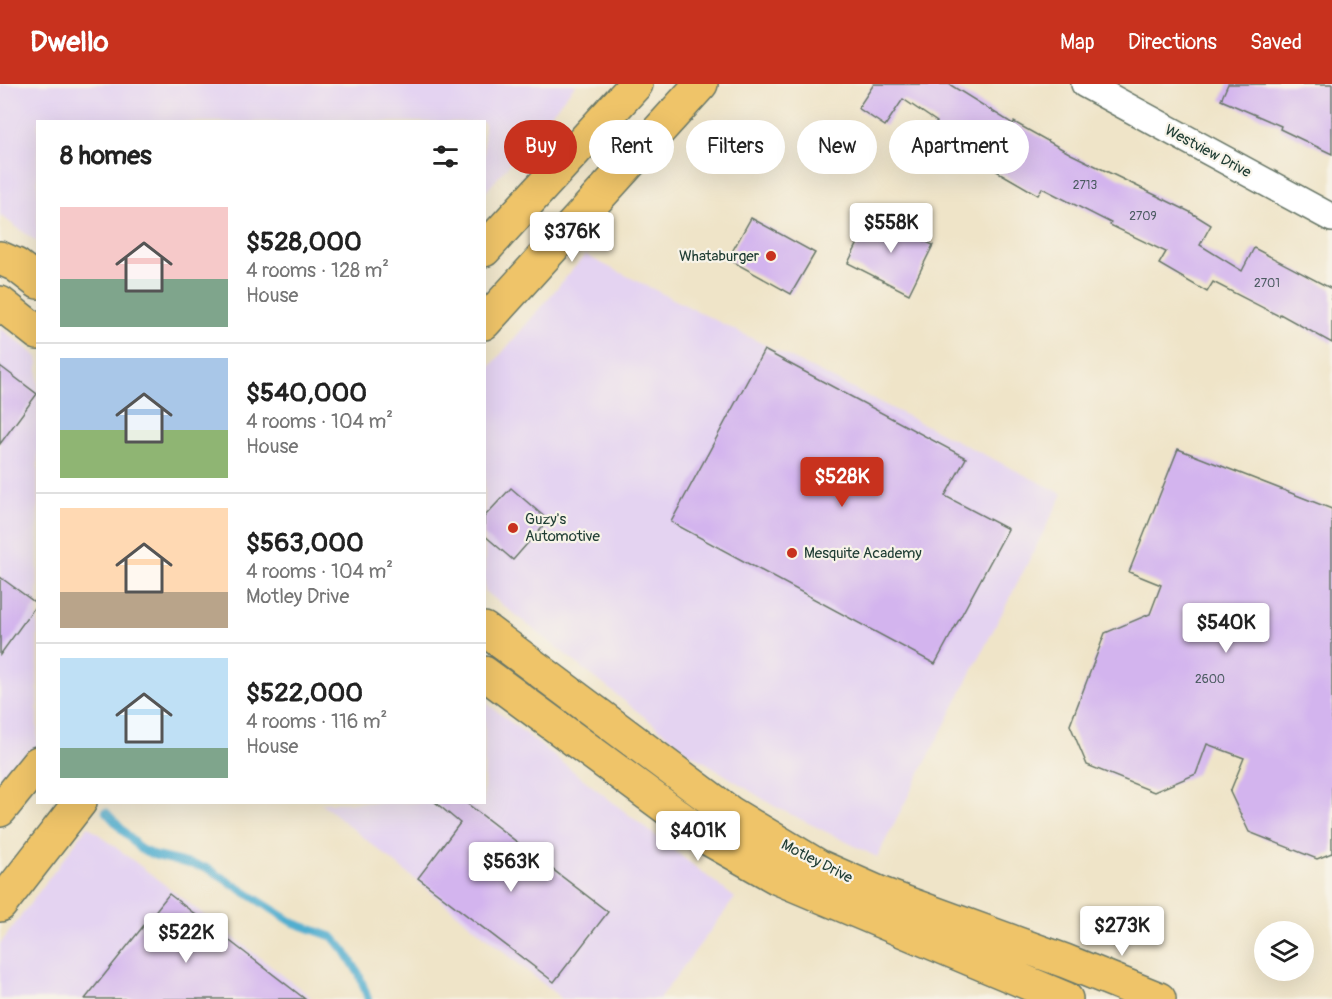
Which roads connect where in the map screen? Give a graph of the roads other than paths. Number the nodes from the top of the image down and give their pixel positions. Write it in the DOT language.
graph roads {
  1 [pos="636,84"];
  2 [pos="701,84"];
  3 [pos="1085,84"];
  4 [pos="577,149"];
  5 [pos="554,174"];
  6 [pos="563,174"];
  7 [pos="594,201"];
  8 [pos="1332,218"];
  9 [pos="486,248"];
  10 [pos="0,258"];
  11 [pos="36,280"];
  12 [pos="0,303"];
  13 [pos="486,320"];
  14 [pos="36,331"];
  15 [pos="486,630"];
  16 [pos="486,674"];
  17 [pos="36,765"];
  18 [pos="78,804"];
  19 [pos="0,810"];
  20 [pos="730,813"];
  21 [pos="709,839"];
  22 [pos="0,905"];
  23 [pos="1066,999"];
  24 [pos="1160,999"];
  1 -- 4 [label="main road"];
  2 -- 7 [label="main road"];
  3 -- 8 [label="street, Westview Drive"];
  5 -- 9 [label="main road"];
  6 -- 7 [label="main road"];
  7 -- 13 [label="main road"];
  10 -- 11 [label="main road"];
  12 -- 14 [label="main road"];
  15 -- 20 [label="main road, Motley Drive"];
  16 -- 21 [label="main road, Motley Drive"];
  17 -- 19 [label="main road"];
  18 -- 22 [label="main road"];
  20 -- 21 [label="main road"];
  20 -- 24 [label="main road, Motley Drive"];
  21 -- 23 [label="main road, Motley Drive"];
}
